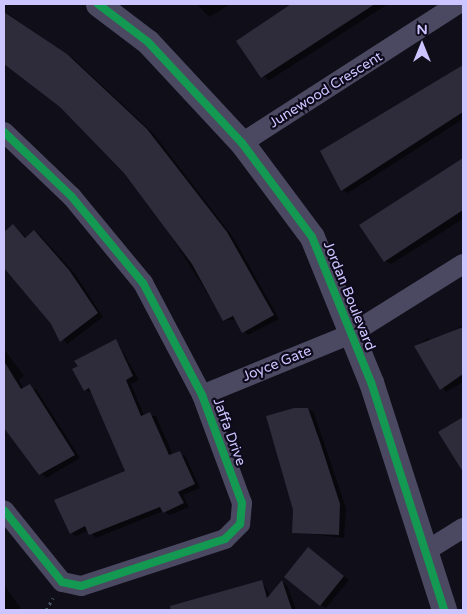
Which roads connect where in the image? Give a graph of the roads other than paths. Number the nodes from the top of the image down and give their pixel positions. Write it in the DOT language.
graph roads {
  1 [pos="98,4"];
  2 [pos="458,4"];
  3 [pos="4,132"];
  4 [pos="242,143"];
  5 [pos="463,264"];
  6 [pos="351,334"];
  7 [pos="202,395"];
  8 [pos="4,510"];
  9 [pos="463,528"];
  10 [pos="426,551"];
  11 [pos="444,610"];
  1 -- 4 [label="street, Jordan Boulevard"];
  2 -- 4 [label="street, Junewood Crescent"];
  3 -- 7 [label="street, Jaffa Drive"];
  4 -- 6 [label="street, Jordan Boulevard"];
  5 -- 6 [label="street"];
  6 -- 7 [label="street, Joyce Gate"];
  6 -- 10 [label="street, Jordan Boulevard"];
  7 -- 8 [label="street, Jaffa Drive"];
  9 -- 10 [label="street"];
  10 -- 11 [label="street, Jordan Boulevard"];
}
